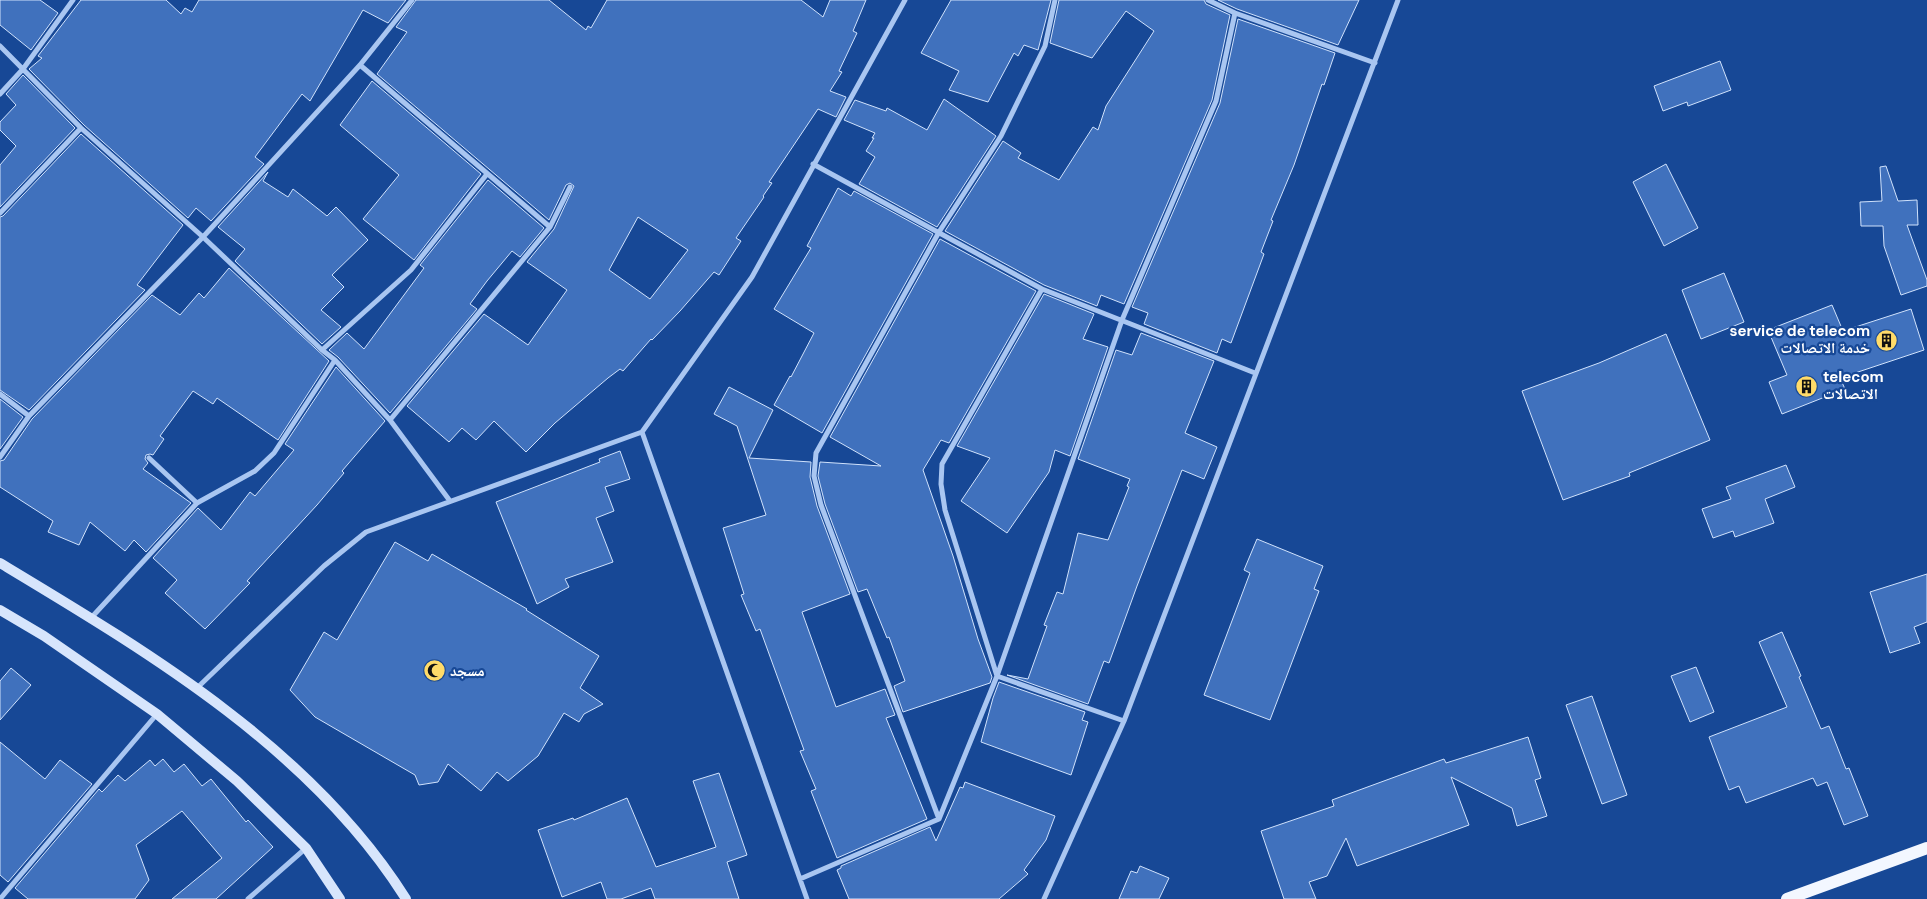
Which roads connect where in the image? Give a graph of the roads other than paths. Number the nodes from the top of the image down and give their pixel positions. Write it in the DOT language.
graph roads {
  1 [pos="73,0"];
  2 [pos="412,0"];
  3 [pos="905,0"];
  4 [pos="1055,0"];
  5 [pos="1208,0"];
  6 [pos="1398,0"];
  7 [pos="1235,13"];
  8 [pos="0,46"];
  9 [pos="1375,63"];
  10 [pos="360,65"];
  11 [pos="23,69"];
  12 [pos="0,94"];
  13 [pos="81,128"];
  14 [pos="813,164"];
  15 [pos="487,174"];
  16 [pos="570,187"];
  17 [pos="0,213"];
  18 [pos="550,227"];
  19 [pos="939,232"];
  20 [pos="202,237"];
  21 [pos="1042,289"];
  22 [pos="1122,320"];
  23 [pos="322,350"];
  24 [pos="335,360"];
  25 [pos="1255,373"];
  26 [pos="0,394"];
  27 [pos="30,416"];
  28 [pos="390,420"];
  29 [pos="642,432"];
  30 [pos="0,456"];
  31 [pos="149,458"];
  32 [pos="450,501"];
  33 [pos="198,503"];
  34 [pos="0,563"];
  35 [pos="0,610"];
  36 [pos="91,618"];
  37 [pos="997,676"];
  38 [pos="197,688"];
  39 [pos="157,714"];
  40 [pos="1124,721"];
  41 [pos="939,819"];
  42 [pos="306,848"];
  43 [pos="1927,848"];
  44 [pos="800,880"];
  45 [pos="1,898"];
  46 [pos="248,899"];
  47 [pos="340,899"];
  48 [pos="406,899"];
  49 [pos="807,899"];
  50 [pos="1044,899"];
  51 [pos="1787,899"];
  1 -- 11 [label="street"];
  2 -- 10 [label="street"];
  3 -- 14 [label="street"];
  4 -- 19 [label="street"];
  5 -- 7 [label="street"];
  6 -- 9 [label="street"];
  7 -- 9 [label="street"];
  7 -- 22 [label="street"];
  8 -- 11 [label="street"];
  9 -- 25 [label="street"];
  10 -- 15 [label="street"];
  10 -- 20 [label="street"];
  11 -- 12 [label="street"];
  11 -- 13 [label="street"];
  13 -- 17 [label="street"];
  13 -- 20 [label="street"];
  14 -- 19 [label="street"];
  14 -- 29 [label="street"];
  15 -- 18 [label="street"];
  15 -- 23 [label="street"];
  16 -- 18 [label="street"];
  18 -- 28 [label="street"];
  19 -- 21 [label="street"];
  19 -- 41 [label="street"];
  20 -- 23 [label="street"];
  20 -- 27 [label="street"];
  21 -- 22 [label="street"];
  21 -- 37 [label="street"];
  22 -- 25 [label="street"];
  22 -- 37 [label="street"];
  23 -- 24 [label="street"];
  24 -- 28 [label="street"];
  24 -- 33 [label="street"];
  25 -- 40 [label="street"];
  26 -- 27 [label="street"];
  27 -- 30 [label="street"];
  28 -- 32 [label="street"];
  29 -- 32 [label="street"];
  29 -- 44 [label="street"];
  31 -- 33 [label="street"];
  32 -- 38 [label="street"];
  33 -- 36 [label="street"];
  34 -- 36 [label="main road"];
  35 -- 39 [label="main road"];
  36 -- 38 [label="main road"];
  37 -- 40 [label="street"];
  37 -- 41 [label="street"];
  38 -- 48 [label="main road"];
  39 -- 42 [label="main road"];
  39 -- 45 [label="street"];
  40 -- 50 [label="street"];
  41 -- 44 [label="street"];
  42 -- 46 [label="street"];
  42 -- 47 [label="main road"];
  43 -- 51 [label="main road"];
  44 -- 49 [label="street"];
}
